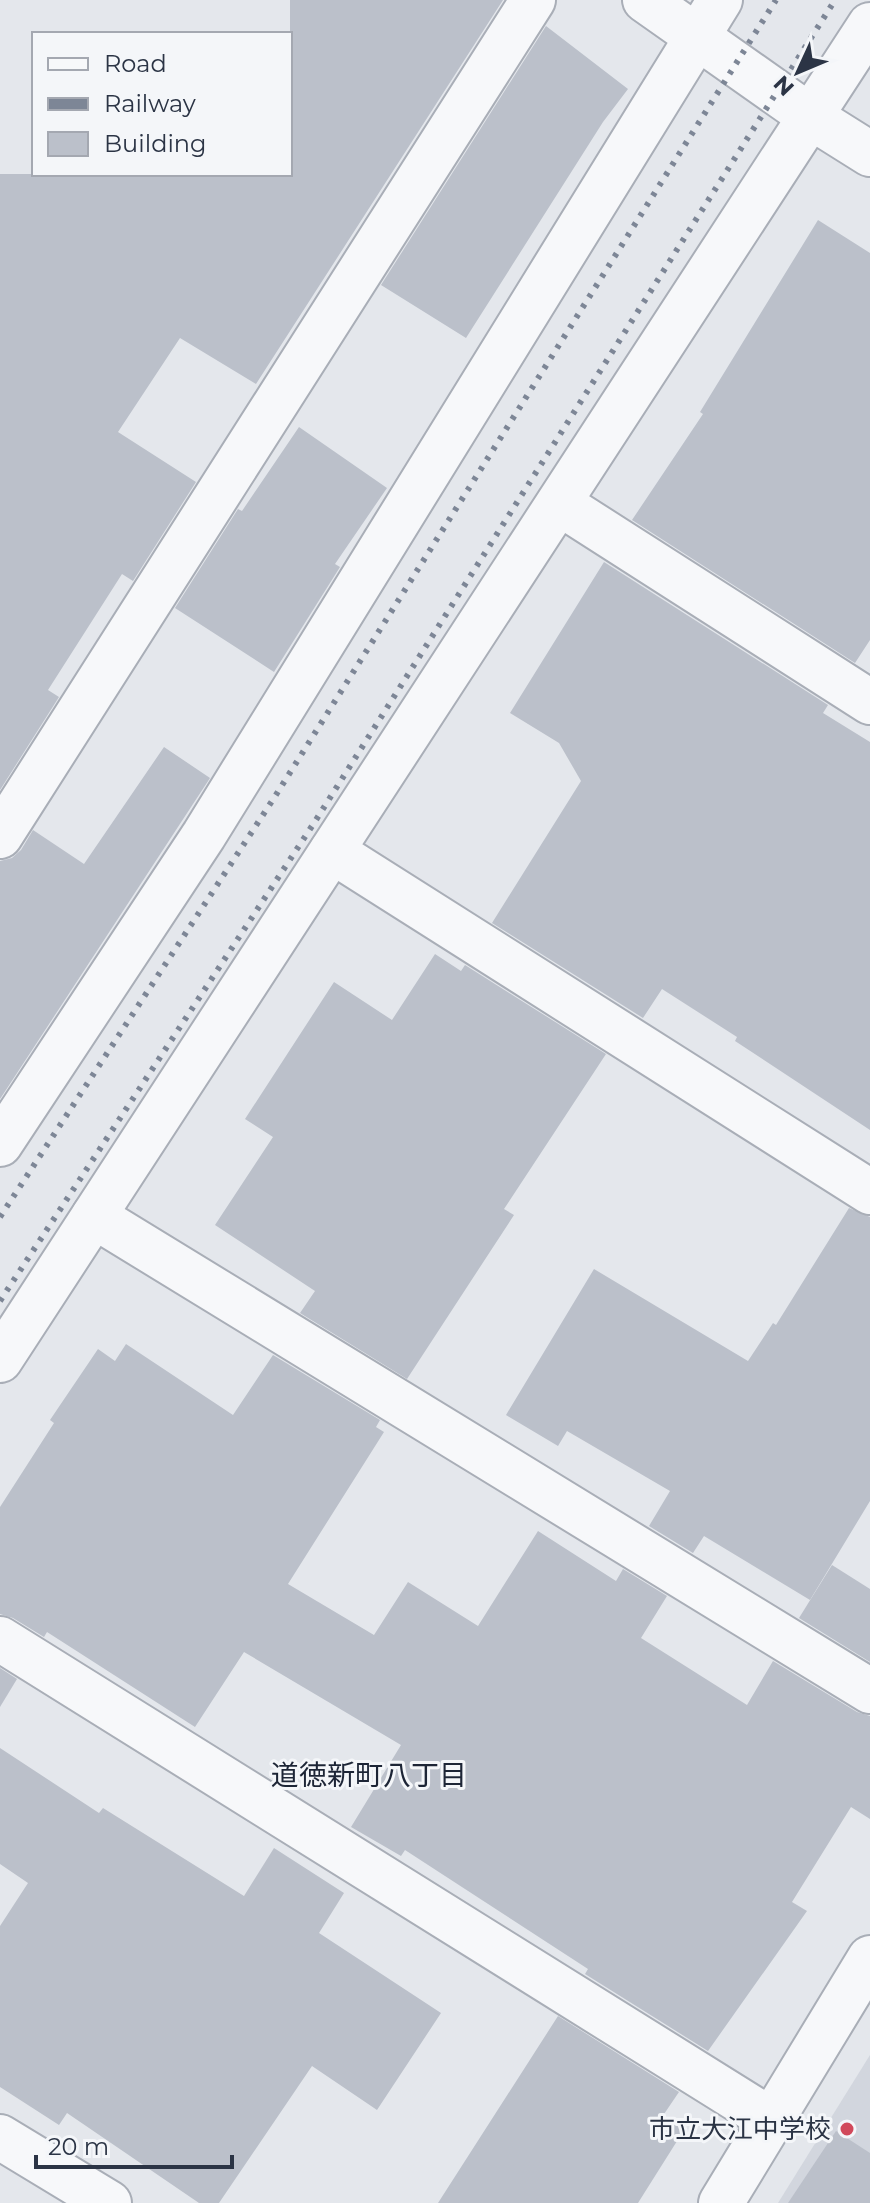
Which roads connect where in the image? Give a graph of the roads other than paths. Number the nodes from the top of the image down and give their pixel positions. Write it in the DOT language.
graph roads {
  1 [pos="533,0"];
  2 [pos="645,0"];
  3 [pos="720,0"];
  4 [pos="870,25"];
  5 [pos="697,38"];
  6 [pos="811,117"];
  7 [pos="870,154"];
  8 [pos="559,503"];
  9 [pos="870,702"];
  10 [pos="0,836"];
  11 [pos="332,851"];
  12 [pos="0,1144"];
  13 [pos="870,1192"];
  14 [pos="94,1216"];
  15 [pos="0,1360"];
  16 [pos="0,1639"];
  17 [pos="870,1691"];
  18 [pos="870,1958"];
  19 [pos="771,2120"];
  20 [pos="0,2137"];
  21 [pos="109,2203"];
  22 [pos="721,2203"];
  1 -- 10 [label="street"];
  2 -- 5 [label="street"];
  3 -- 5 [label="street"];
  4 -- 6 [label="street"];
  5 -- 6 [label="street"];
  5 -- 12 [label="street"];
  6 -- 7 [label="street"];
  6 -- 8 [label="street"];
  8 -- 9 [label="street"];
  8 -- 11 [label="street"];
  11 -- 13 [label="street"];
  11 -- 14 [label="street"];
  14 -- 15 [label="street"];
  14 -- 17 [label="street"];
  16 -- 19 [label="street"];
  18 -- 19 [label="street"];
  19 -- 22 [label="street"];
  20 -- 21 [label="street"];
}
